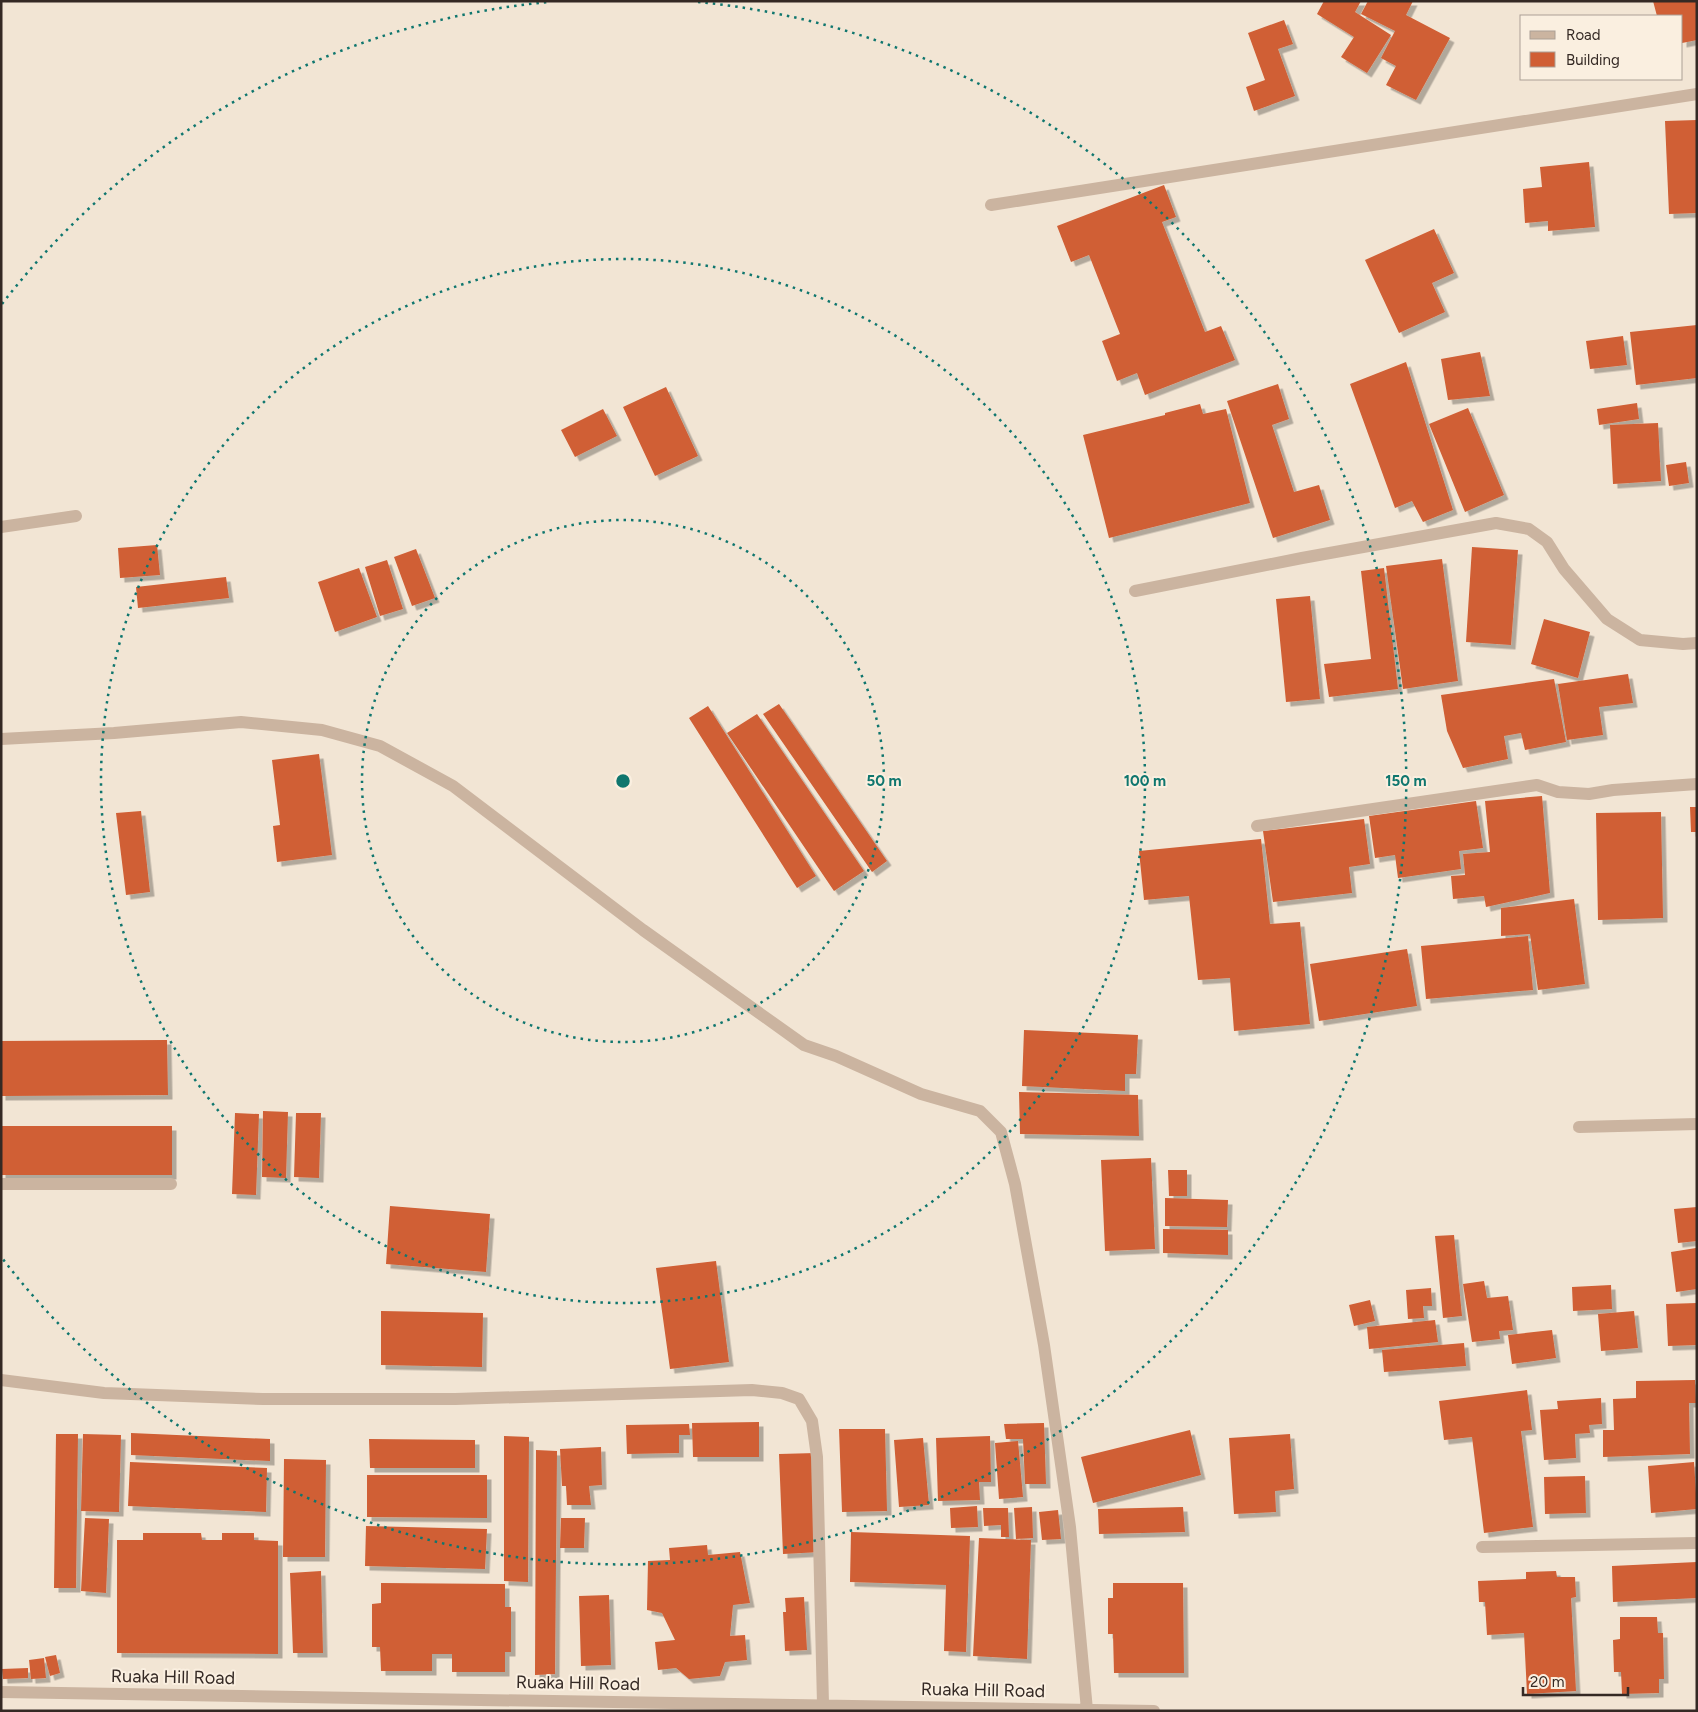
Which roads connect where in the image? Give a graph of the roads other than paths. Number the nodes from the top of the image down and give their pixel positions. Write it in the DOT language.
graph roads {
  1 [pos="1697,94"];
  2 [pos="991,205"];
  3 [pos="76,516"];
  4 [pos="1,527"];
  5 [pos="1135,591"];
  6 [pos="1697,643"];
  7 [pos="1,739"];
  8 [pos="1697,784"];
  9 [pos="1257,826"];
  10 [pos="1697,1124"];
  11 [pos="1579,1127"];
  12 [pos="1,1184"];
  13 [pos="171,1184"];
  14 [pos="1,1380"];
  15 [pos="1697,1543"];
  16 [pos="1482,1547"];
  17 [pos="1,1692"];
  18 [pos="823,1704"];
  19 [pos="1087,1710"];
  20 [pos="1154,1711"];
  1 -- 2 [label="street"];
  3 -- 4 [label="street"];
  5 -- 6 [label="street"];
  7 -- 19 [label="street"];
  8 -- 9 [label="street"];
  10 -- 11 [label="street"];
  12 -- 13 [label="street"];
  14 -- 18 [label="street"];
  15 -- 16 [label="street"];
  17 -- 18 [label="street, Ruaka Hill Road"];
  18 -- 19 [label="street, Ruaka Hill Road"];
  19 -- 20 [label="street, Ruaka Hill Road"];
}
